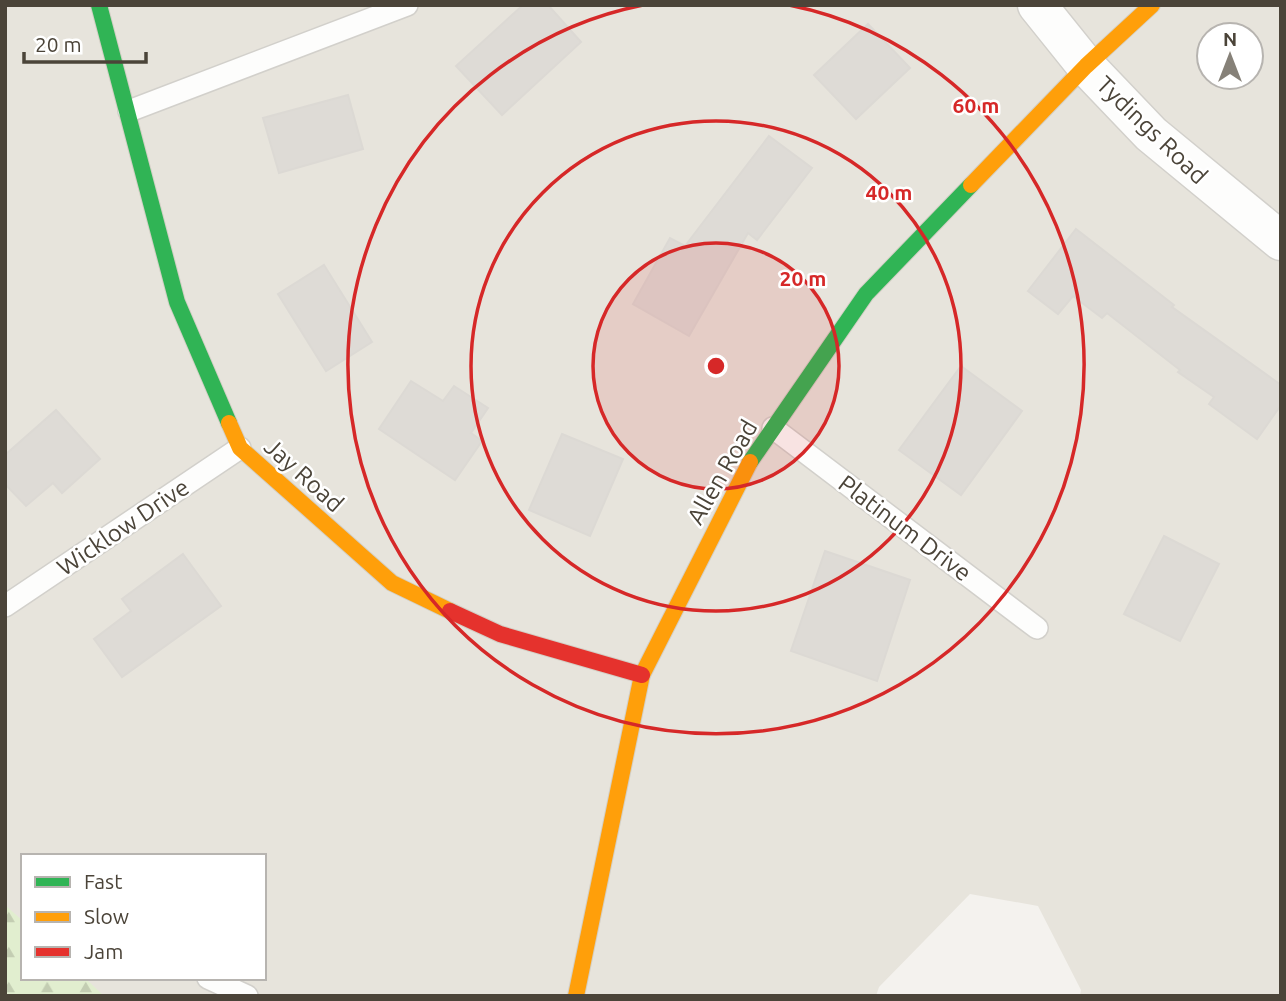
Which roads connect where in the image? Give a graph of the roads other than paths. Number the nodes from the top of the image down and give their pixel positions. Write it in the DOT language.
graph roads {
  1 [pos="99,5"];
  2 [pos="407,5"];
  3 [pos="1037,5"];
  4 [pos="1152,5"];
  5 [pos="1086,66"];
  6 [pos="129,111"];
  7 [pos="1281,241"];
  8 [pos="773,428"];
  9 [pos="240,449"];
  10 [pos="5,606"];
  11 [pos="1037,628"];
  12 [pos="642,675"];
  13 [pos="212,980"];
  14 [pos="247,996"];
  15 [pos="576,996"];
  1 -- 6 [label="street, Jay Road"];
  2 -- 6 [label="lane"];
  3 -- 5 [label="street, Tydings Road"];
  4 -- 5 [label="street, Allen Road"];
  5 -- 7 [label="street, Tydings Road"];
  5 -- 8 [label="street, Allen Road"];
  6 -- 9 [label="street, Jay Road"];
  8 -- 11 [label="lane, Platinum Drive"];
  8 -- 12 [label="street, Allen Road"];
  9 -- 10 [label="lane, Wicklow Drive"];
  9 -- 12 [label="street, Jay Road"];
  12 -- 15 [label="street, Allen Road"];
  13 -- 14 [label="lane"];
}
